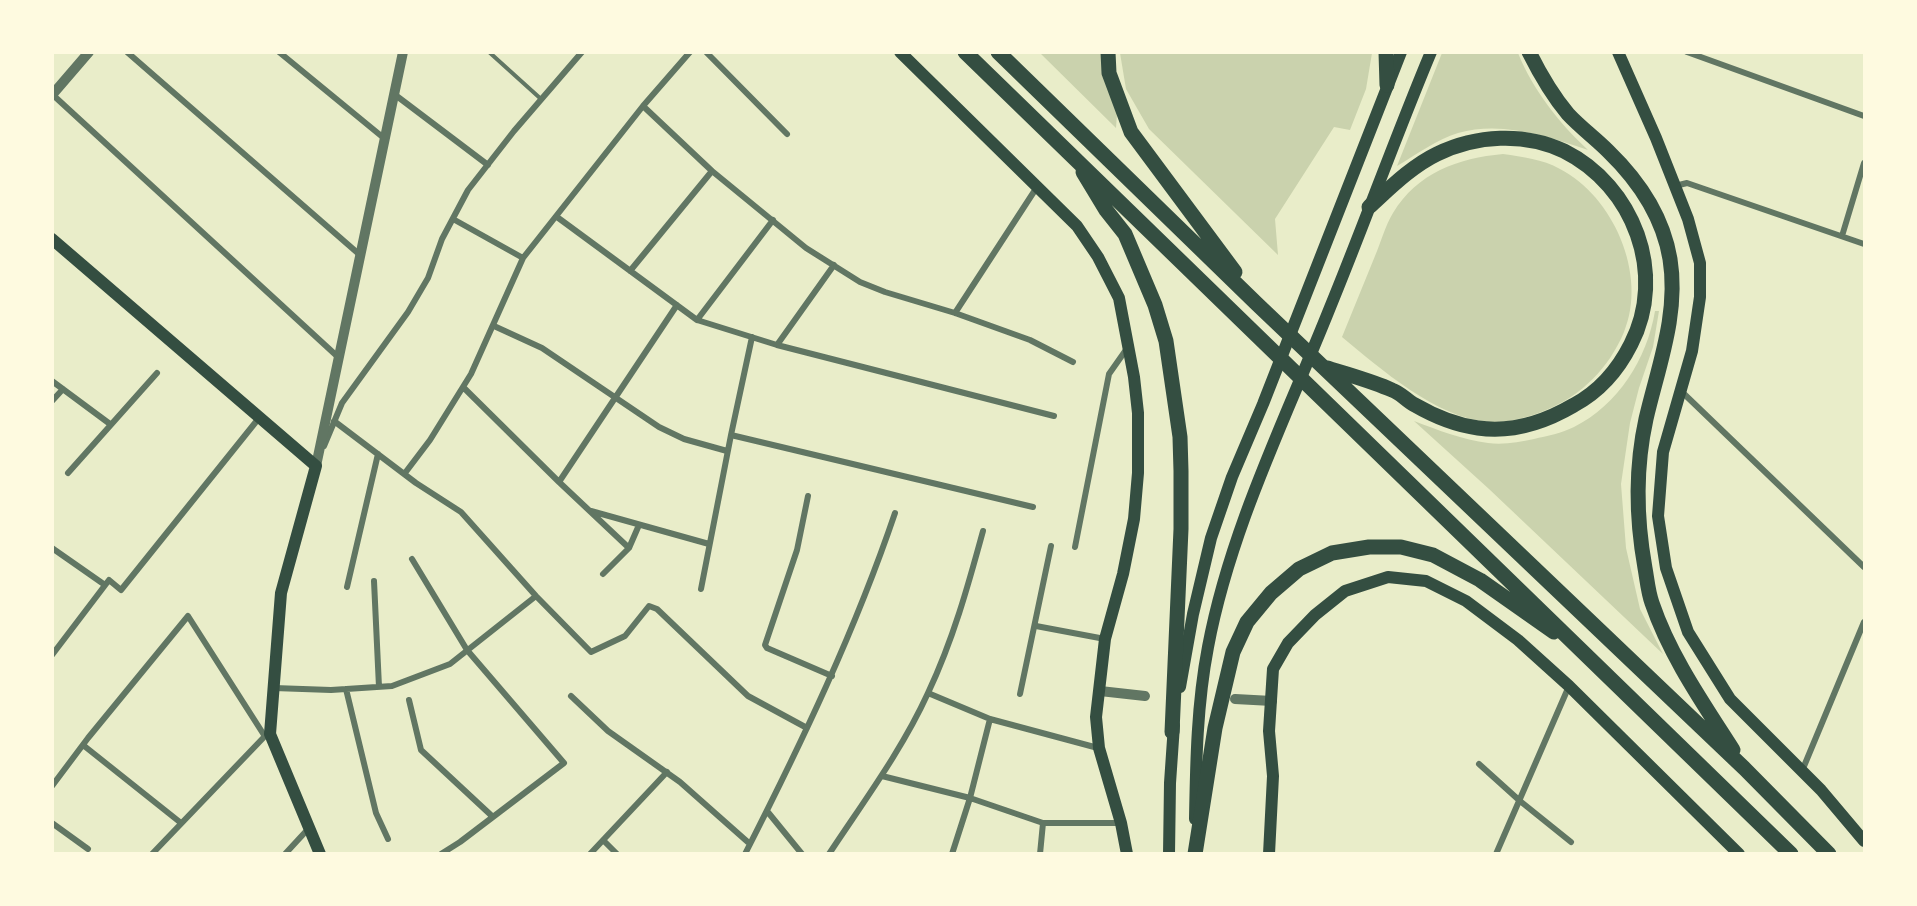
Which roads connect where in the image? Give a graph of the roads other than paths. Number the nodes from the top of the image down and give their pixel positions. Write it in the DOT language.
graph roads {
  1 [pos="89,52"];
  2 [pos="127,52"];
  3 [pos="279,52"];
  4 [pos="403,52"];
  5 [pos="489,52"];
  6 [pos="582,52"];
  7 [pos="690,52"];
  8 [pos="706,52"];
  9 [pos="900,52"];
  10 [pos="965,52"];
  11 [pos="998,52"];
  12 [pos="1108,52"];
  13 [pos="1386,52"];
  14 [pos="1401,52"];
  15 [pos="1431,52"];
  16 [pos="1529,52"];
  17 [pos="1618,52"];
  18 [pos="1687,52"];
  19 [pos="1387,85"];
  20 [pos="394,94"];
  21 [pos="53,95"];
  22 [pos="542,100"];
  23 [pos="643,106"];
  24 [pos="1864,116"];
  25 [pos="787,134"];
  26 [pos="385,139"];
  27 [pos="1070,151"];
  28 [pos="1864,163"];
  29 [pos="488,165"];
  30 [pos="712,171"];
  31 [pos="1675,186"];
  32 [pos="1037,187"];
  33 [pos="1369,207"];
  34 [pos="556,217"];
  35 [pos="453,219"];
  36 [pos="773,220"];
  37 [pos="1842,236"];
  38 [pos="52,239"];
  39 [pos="1864,244"];
  40 [pos="360,255"];
  41 [pos="524,258"];
  42 [pos="834,266"];
  43 [pos="630,271"];
  44 [pos="1257,304"];
  45 [pos="676,305"];
  46 [pos="955,313"];
  47 [pos="697,320"];
  48 [pos="494,326"];
  49 [pos="752,337"];
  50 [pos="777,345"];
  51 [pos="1128,346"];
  52 [pos="338,357"];
  53 [pos="1073,362"];
  54 [pos="1323,366"];
  55 [pos="156,373"];
  56 [pos="52,381"];
  57 [pos="463,387"];
  58 [pos="63,389"];
  59 [pos="1680,391"];
  60 [pos="614,398"];
  61 [pos="52,400"];
  62 [pos="1054,416"];
  63 [pos="259,418"];
  64 [pos="334,422"];
  65 [pos="110,424"];
  66 [pos="730,435"];
  67 [pos="727,451"];
  68 [pos="378,454"];
  69 [pos="316,466"];
  70 [pos="68,473"];
  71 [pos="405,473"];
  72 [pos="559,482"];
  73 [pos="808,496"];
  74 [pos="1033,507"];
  75 [pos="590,511"];
  76 [pos="896,513"];
  77 [pos="639,525"];
  78 [pos="983,531"];
  79 [pos="709,544"];
  80 [pos="1051,546"];
  81 [pos="1075,547"];
  82 [pos="52,548"];
  83 [pos="629,548"];
  84 [pos="412,559"];
  85 [pos="1864,567"];
  86 [pos="603,574"];
  87 [pos="374,581"];
  88 [pos="105,585"];
  89 [pos="347,587"];
  90 [pos="701,589"];
  91 [pos="536,596"];
  92 [pos="1864,622"];
  93 [pos="1036,626"];
  94 [pos="1105,639"];
  95 [pos="467,651"];
  96 [pos="1586,653"];
  97 [pos="52,655"];
  98 [pos="832,676"];
  99 [pos="1569,686"];
  100 [pos="379,687"];
  101 [pos="274,688"];
  102 [pos="346,689"];
  103 [pos="1100,691"];
  104 [pos="928,693"];
  105 [pos="1020,694"];
  106 [pos="571,696"];
  107 [pos="1145,696"];
  108 [pos="409,699"];
  109 [pos="1235,699"];
  110 [pos="1272,701"];
  111 [pos="990,719"];
  112 [pos="807,728"];
  113 [pos="1173,732"];
  114 [pos="267,734"];
  115 [pos="83,745"];
  116 [pos="1099,748"];
  117 [pos="1479,764"];
  118 [pos="1744,768"];
  119 [pos="1802,771"];
  120 [pos="667,772"];
  121 [pos="882,776"];
  122 [pos="52,786"];
  123 [pos="970,798"];
  124 [pos="1520,801"];
  125 [pos="767,811"];
  126 [pos="493,817"];
  127 [pos="52,823"];
  128 [pos="181,823"];
  129 [pos="1043,823"];
  130 [pos="1121,823"];
  131 [pos="309,827"];
  132 [pos="388,839"];
  133 [pos="603,840"];
  134 [pos="1864,840"];
  135 [pos="1570,842"];
  136 [pos="750,844"];
  137 [pos="88,849"];
  138 [pos="152,854"];
  139 [pos="285,854"];
  140 [pos="320,854"];
  141 [pos="441,854"];
  142 [pos="590,854"];
  143 [pos="617,854"];
  144 [pos="745,854"];
  145 [pos="802,854"];
  146 [pos="829,854"];
  147 [pos="951,854"];
  148 [pos="1040,854"];
  149 [pos="1126,854"];
  150 [pos="1169,854"];
  151 [pos="1195,854"];
  152 [pos="1269,854"];
  153 [pos="1496,854"];
  154 [pos="1739,854"];
  155 [pos="1791,854"];
  156 [pos="1829,854"];
  1 -- 21 [label="street"];
  2 -- 40 [label="street"];
  3 -- 26 [label="street"];
  4 -- 20 [label="street"];
  5 -- 22 [label="lane"];
  6 -- 22 [label="street"];
  7 -- 23 [label="street"];
  8 -- 25 [label="street"];
  9 -- 32 [label="main road"];
  10 -- 27 [label="highway"];
  11 -- 44 [label="highway"];
  12 -- 44 [label="highway"];
  13 -- 19 [label="highway"];
  14 -- 19 [label="main road"];
  15 -- 33 [label="main road"];
  16 -- 118 [label="highway"];
  17 -- 31 [label="main road"];
  18 -- 24 [label="street"];
  19 -- 113 [label="main road"];
  20 -- 26 [label="street"];
  20 -- 29 [label="street"];
  21 -- 52 [label="street"];
  22 -- 29 [label="street"];
  23 -- 30 [label="street"];
  23 -- 34 [label="street"];
  26 -- 40 [label="street"];
  27 -- 96 [label="highway"];
  27 -- 113 [label="highway"];
  28 -- 37 [label="street"];
  29 -- 35 [label="street"];
  30 -- 36 [label="street"];
  30 -- 43 [label="street"];
  31 -- 37 [label="street"];
  31 -- 59 [label="main road"];
  32 -- 46 [label="street"];
  32 -- 51 [label="main road"];
  33 -- 54 [label="highway"];
  33 -- 151 [label="main road"];
  34 -- 41 [label="street"];
  34 -- 43 [label="street"];
  35 -- 41 [label="street"];
  35 -- 64 [label="street"];
  36 -- 42 [label="street"];
  36 -- 47 [label="street"];
  37 -- 39 [label="street"];
  38 -- 63 [label="main road"];
  40 -- 52 [label="street"];
  41 -- 48 [label="street"];
  42 -- 46 [label="street"];
  42 -- 50 [label="street"];
  43 -- 45 [label="street"];
  44 -- 54 [label="highway"];
  45 -- 47 [label="street"];
  45 -- 60 [label="street"];
  46 -- 53 [label="street"];
  47 -- 49 [label="street"];
  48 -- 57 [label="street"];
  48 -- 60 [label="street"];
  49 -- 50 [label="street"];
  49 -- 66 [label="street"];
  50 -- 62 [label="street"];
  51 -- 81 [label="street"];
  51 -- 94 [label="main road"];
  52 -- 69 [label="street"];
  54 -- 118 [label="highway"];
  55 -- 65 [label="street"];
  56 -- 58 [label="street"];
  57 -- 71 [label="street"];
  57 -- 72 [label="street"];
  58 -- 61 [label="street"];
  58 -- 65 [label="street"];
  59 -- 85 [label="street"];
  59 -- 119 [label="main road"];
  60 -- 67 [label="street"];
  60 -- 72 [label="street"];
  63 -- 69 [label="main road"];
  63 -- 88 [label="street"];
  64 -- 68 [label="street"];
  64 -- 69 [label="street"];
  65 -- 70 [label="street"];
  66 -- 67 [label="street"];
  66 -- 74 [label="street"];
  67 -- 79 [label="street"];
  68 -- 71 [label="street"];
  68 -- 89 [label="street"];
  69 -- 101 [label="main road"];
  71 -- 91 [label="street"];
  72 -- 75 [label="street"];
  73 -- 98 [label="street"];
  75 -- 77 [label="street"];
  75 -- 83 [label="street"];
  76 -- 98 [label="street"];
  77 -- 79 [label="street"];
  77 -- 83 [label="street"];
  78 -- 104 [label="street"];
  79 -- 90 [label="street"];
  80 -- 93 [label="street"];
  82 -- 88 [label="street"];
  83 -- 86 [label="street"];
  84 -- 95 [label="street"];
  87 -- 100 [label="street"];
  88 -- 97 [label="street"];
  91 -- 95 [label="street"];
  91 -- 112 [label="street"];
  92 -- 119 [label="street"];
  93 -- 94 [label="street"];
  93 -- 105 [label="street"];
  94 -- 103 [label="main road"];
  95 -- 100 [label="street"];
  95 -- 126 [label="street"];
  96 -- 151 [label="highway"];
  96 -- 155 [label="highway"];
  98 -- 112 [label="street"];
  99 -- 110 [label="main road"];
  99 -- 124 [label="street"];
  99 -- 154 [label="main road"];
  100 -- 102 [label="street"];
  101 -- 102 [label="street"];
  101 -- 114 [label="main road"];
  102 -- 132 [label="street"];
  103 -- 107 [label="street"];
  103 -- 116 [label="main road"];
  104 -- 111 [label="street"];
  104 -- 121 [label="street"];
  106 -- 120 [label="street"];
  108 -- 126 [label="street"];
  109 -- 110 [label="street"];
  110 -- 152 [label="main road"];
  111 -- 116 [label="street"];
  111 -- 123 [label="street"];
  112 -- 125 [label="street"];
  113 -- 150 [label="main road"];
  114 -- 115 [label="street"];
  114 -- 128 [label="street"];
  114 -- 131 [label="main road"];
  115 -- 122 [label="street"];
  115 -- 128 [label="street"];
  116 -- 130 [label="main road"];
  117 -- 124 [label="street"];
  118 -- 156 [label="highway"];
  119 -- 134 [label="main road"];
  120 -- 133 [label="street"];
  120 -- 136 [label="street"];
  121 -- 123 [label="street"];
  121 -- 146 [label="street"];
  123 -- 129 [label="street"];
  123 -- 147 [label="street"];
  124 -- 135 [label="street"];
  124 -- 153 [label="street"];
  125 -- 136 [label="street"];
  125 -- 145 [label="street"];
  126 -- 141 [label="street"];
  127 -- 137 [label="street"];
  128 -- 138 [label="street"];
  129 -- 130 [label="street"];
  129 -- 148 [label="street"];
  130 -- 149 [label="main road"];
  131 -- 139 [label="street"];
  131 -- 140 [label="main road"];
  133 -- 142 [label="street"];
  133 -- 143 [label="street"];
  136 -- 144 [label="street"];
}
